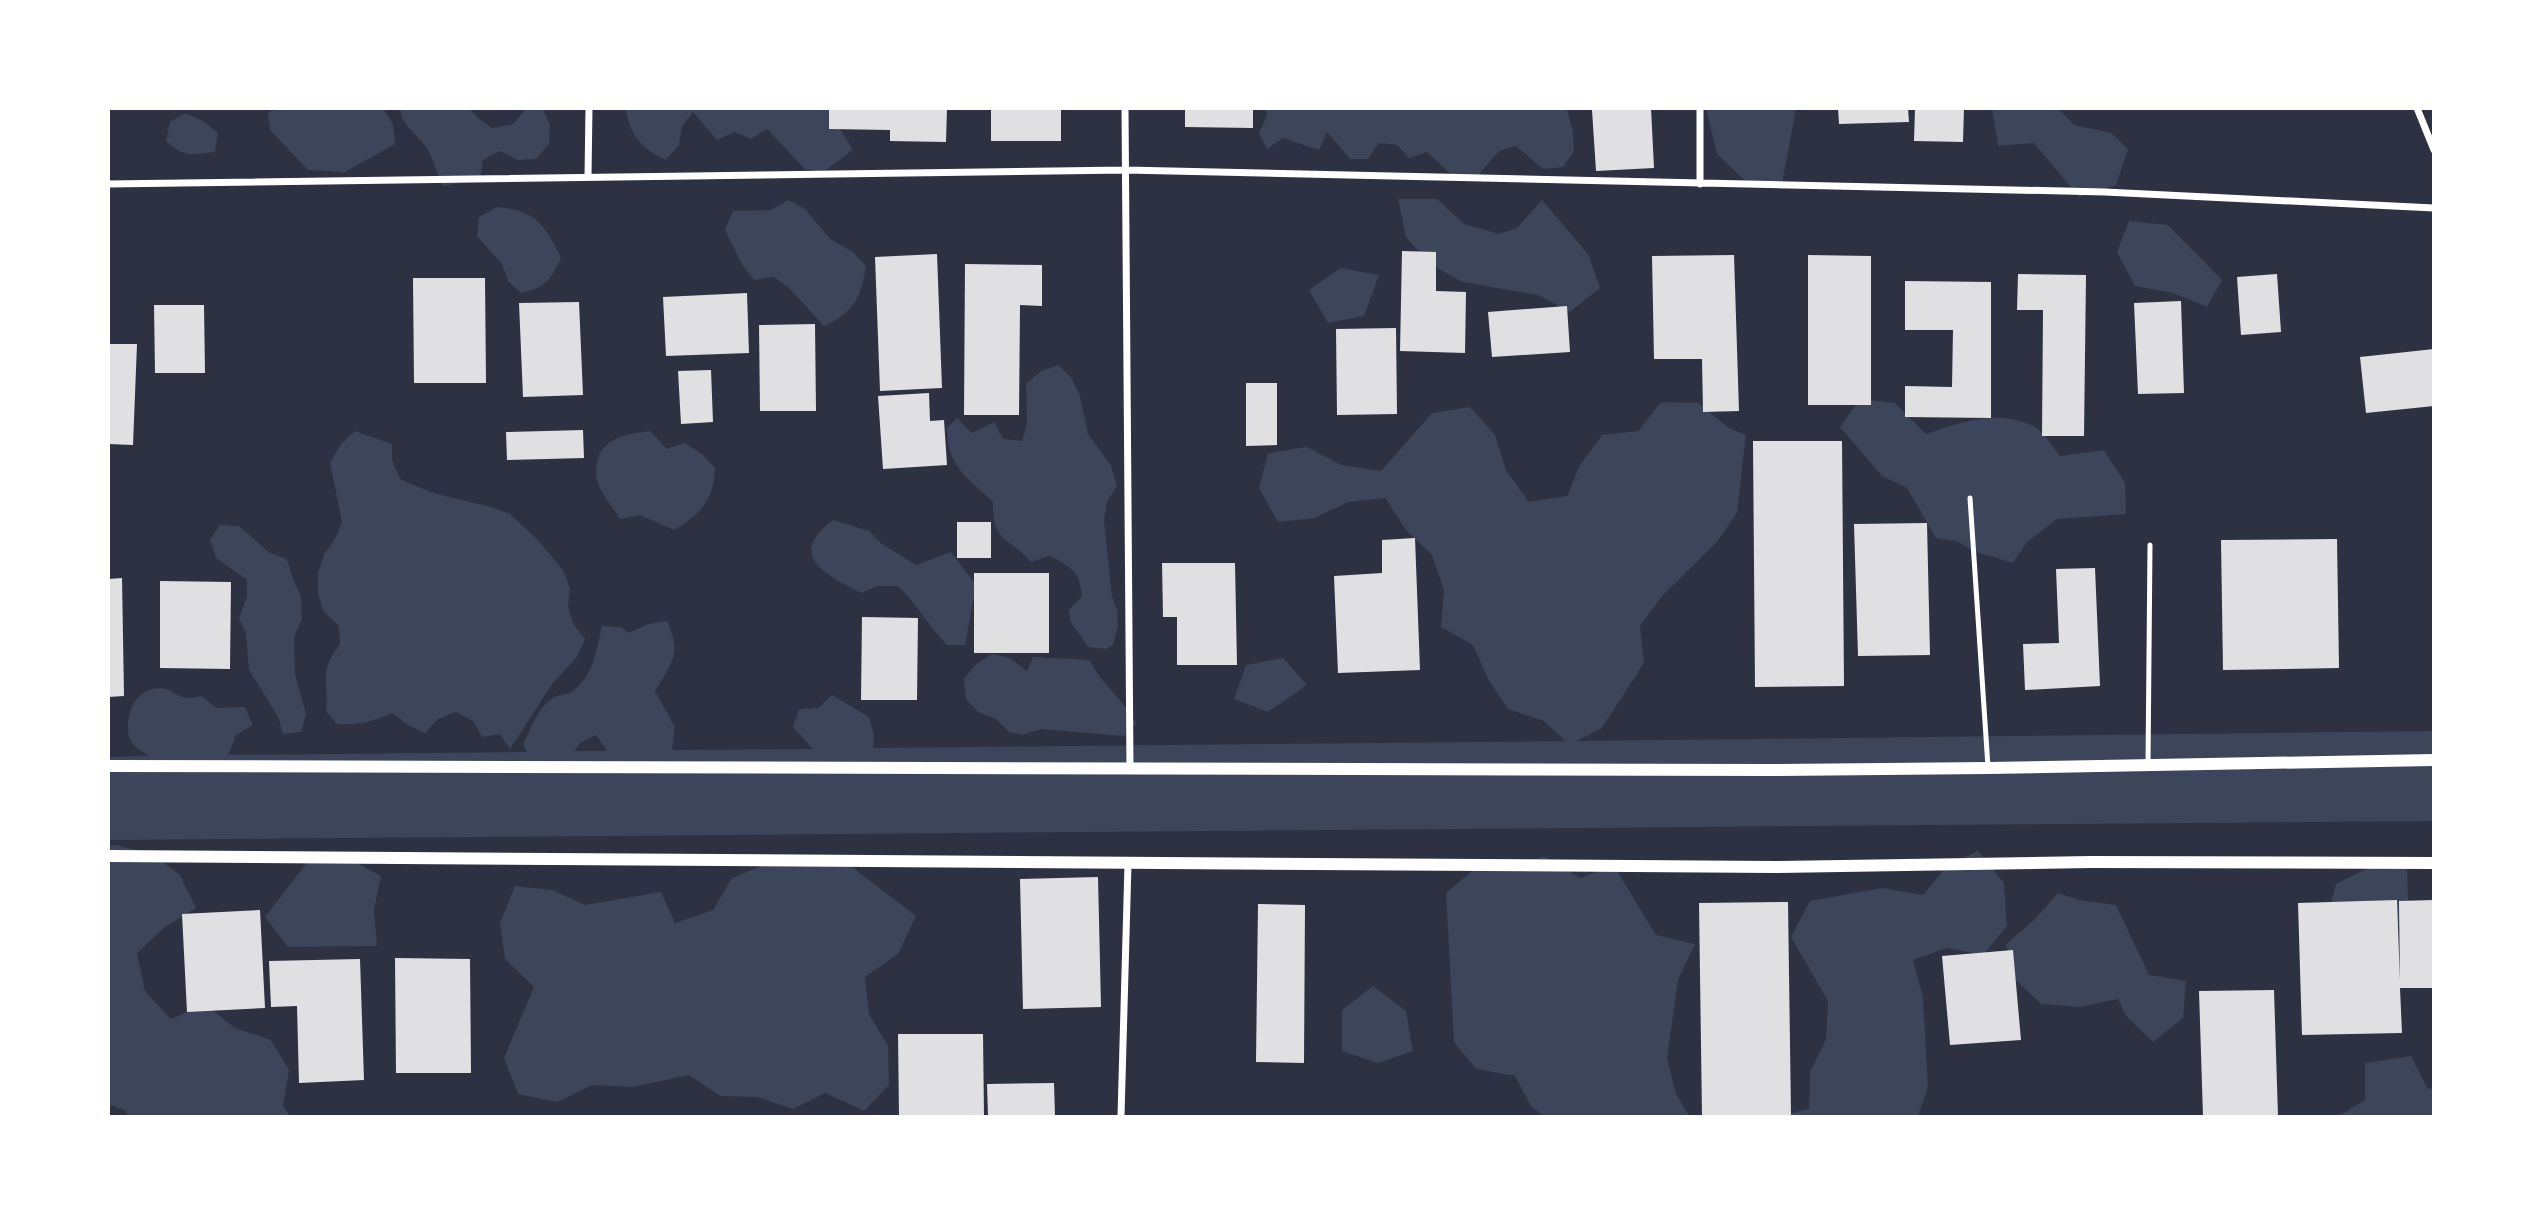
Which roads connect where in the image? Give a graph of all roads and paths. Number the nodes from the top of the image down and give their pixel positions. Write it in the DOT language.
graph roads {
  1 [pos="589,108"];
  2 [pos="1125,108"];
  3 [pos="1700,108"];
  4 [pos="2417,108"];
  5 [pos="2434,150"];
  6 [pos="1126,170"];
  7 [pos="588,177"];
  8 [pos="108,184"];
  9 [pos="1700,184"];
  10 [pos="2434,208"];
  11 [pos="1970,498"];
  12 [pos="2150,545"];
  13 [pos="2434,760"];
  14 [pos="2148,764"];
  15 [pos="108,766"];
  16 [pos="1988,768"];
  17 [pos="1130,769"];
  18 [pos="108,856"];
  19 [pos="2434,863"];
  20 [pos="1128,864"];
  21 [pos="1121,1116"];
  1 -- 7 [label="street"];
  2 -- 6 [label="street"];
  3 -- 9 [label="street"];
  4 -- 5 [label="street"];
  6 -- 7 [label="street"];
  6 -- 9 [label="street"];
  6 -- 17 [label="street"];
  7 -- 8 [label="street"];
  9 -- 10 [label="street"];
  11 -- 16 [label="lane"];
  12 -- 14 [label="lane"];
  13 -- 14 [label="street"];
  14 -- 16 [label="street"];
  15 -- 17 [label="street"];
  16 -- 17 [label="street"];
  18 -- 20 [label="street"];
  19 -- 20 [label="street"];
  20 -- 21 [label="street"];
}
